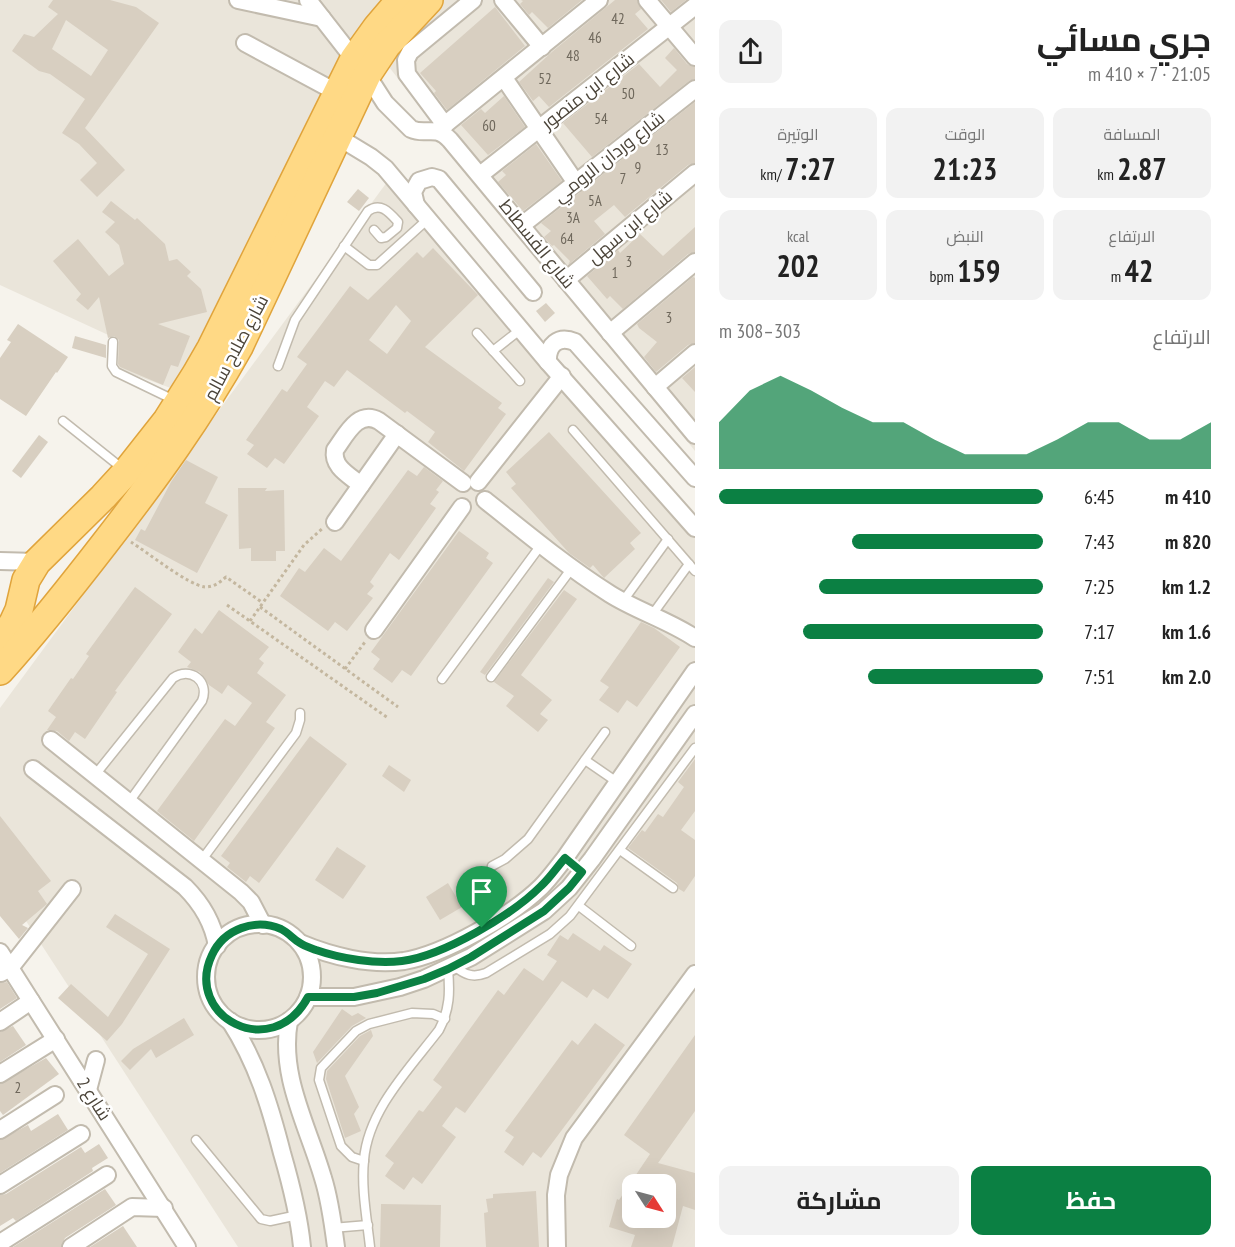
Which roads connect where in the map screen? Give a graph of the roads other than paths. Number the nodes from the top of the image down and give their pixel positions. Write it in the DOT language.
graph roads {
  1 [pos="237,0"];
  2 [pos="308,0"];
  3 [pos="400,0"];
  4 [pos="429,0"];
  5 [pos="473,0"];
  6 [pos="503,0"];
  7 [pos="599,0"];
  8 [pos="647,0"];
  9 [pos="695,6"];
  10 [pos="322,18"];
  11 [pos="670,27"];
  12 [pos="244,43"];
  13 [pos="542,47"];
  14 [pos="695,57"];
  15 [pos="360,67"];
  16 [pos="504,78"];
  17 [pos="695,89"];
  18 [pos="336,92"];
  19 [pos="441,128"];
  20 [pos="538,130"];
  21 [pos="338,137"];
  22 [pos="695,173"];
  23 [pos="480,175"];
  24 [pos="576,183"];
  25 [pos="416,205"];
  26 [pos="428,219"];
  27 [pos="522,225"];
  28 [pos="374,230"];
  29 [pos="393,232"];
  30 [pos="403,243"];
  31 [pos="344,246"];
  32 [pos="695,262"];
  33 [pos="566,280"];
  34 [pos="533,292"];
  35 [pos="521,328"];
  36 [pos="477,333"];
  37 [pos="610,333"];
  38 [pos="112,342"];
  39 [pos="493,351"];
  40 [pos="695,352"];
  41 [pos="548,362"];
  42 [pos="278,366"];
  43 [pos="562,376"];
  44 [pos="520,381"];
  45 [pos="655,387"];
  46 [pos="179,402"];
  47 [pos="63,421"];
  48 [pos="573,430"];
  49 [pos="397,434"];
  50 [pos="695,435"];
  51 [pos="126,472"];
  52 [pos="695,478"];
  53 [pos="470,483"];
  54 [pos="361,484"];
  55 [pos="485,500"];
  56 [pos="462,507"];
  57 [pos="335,522"];
  58 [pos="695,528"];
  59 [pos="668,539"];
  60 [pos="541,545"];
  61 [pos="44,555"];
  62 [pos="0,561"];
  63 [pos="572,568"];
  64 [pos="692,568"];
  65 [pos="80,575"];
  66 [pos="623,601"];
  67 [pos="652,615"];
  68 [pos="374,630"];
  69 [pos="693,633"];
  70 [pos="0,641"];
  71 [pos="0,671"];
  72 [pos="695,671"];
  73 [pos="491,677"];
  74 [pos="442,679"];
  75 [pos="300,712"];
  76 [pos="695,714"];
  77 [pos="604,732"];
  78 [pos="51,740"];
  79 [pos="695,748"];
  80 [pos="585,760"];
  81 [pos="33,769"];
  82 [pos="95,775"];
  83 [pos="617,782"];
  84 [pos="129,802"];
  85 [pos="620,850"];
  86 [pos="565,858"];
  87 [pos="201,861"];
  88 [pos="492,866"];
  89 [pos="582,872"];
  90 [pos="673,888"];
  91 [pos="72,889"];
  92 [pos="579,906"];
  93 [pos="262,925"];
  94 [pos="300,943"];
  95 [pos="217,946"];
  96 [pos="631,946"];
  97 [pos="0,952"];
  98 [pos="451,968"];
  99 [pos="5,971"];
  100 [pos="695,974"];
  101 [pos="308,997"];
  102 [pos="31,1001"];
  103 [pos="445,1019"];
  104 [pos="229,1021"];
  105 [pos="289,1021"];
  106 [pos="0,1022"];
  107 [pos="56,1039"];
  108 [pos="96,1060"];
  109 [pos="0,1074"];
  110 [pos="88,1090"];
  111 [pos="55,1095"];
  112 [pos="0,1130"];
  113 [pos="81,1134"];
  114 [pos="196,1140"];
  115 [pos="363,1161"];
  116 [pos="107,1175"];
  117 [pos="0,1185"];
  118 [pos="164,1208"];
  119 [pos="298,1214"];
  120 [pos="368,1225"];
  121 [pos="332,1228"];
  122 [pos="5,1239"];
  123 [pos="71,1247"];
  124 [pos="186,1247"];
  125 [pos="302,1247"];
  126 [pos="336,1247"];
  127 [pos="370,1247"];
  128 [pos="557,1247"];
  1 -- 10 [label="street"];
  2 -- 10 [label="street"];
  3 -- 15 [label="highway, شارع صلاح سالم"];
  4 -- 15 [label="highway, شارع صلاح سالم"];
  5 -- 19 [label="street, شارع الفسطاط"];
  6 -- 13 [label="street"];
  7 -- 13 [label="street"];
  8 -- 11 [label="street"];
  9 -- 11 [label="street, شارع ابن منصور"];
  10 -- 15 [label="street"];
  11 -- 14 [label="street"];
  11 -- 20 [label="street, شارع ابن منصور"];
  12 -- 18 [label="street"];
  13 -- 16 [label="street"];
  15 -- 18 [label="highway, شارع صلاح سالم"];
  15 -- 19 [label="street"];
  15 -- 21 [label="highway, شارع صلاح سالم"];
  16 -- 19 [label="street"];
  16 -- 20 [label="street"];
  17 -- 24 [label="street, شارع وردان الرومي"];
  18 -- 46 [label="highway, شارع صلاح سالم"];
  19 -- 23 [label="street, شارع الفسطاط"];
  20 -- 23 [label="street, شارع ابن منصور"];
  20 -- 24 [label="street"];
  21 -- 25 [label="street"];
  21 -- 65 [label="highway, شارع صلاح سالم"];
  22 -- 33 [label="street, شارع ابن سهل"];
  23 -- 27 [label="street, شارع الفسطاط"];
  24 -- 27 [label="street, شارع وردان الرومي"];
  25 -- 26 [label="street"];
  25 -- 34 [label="street"];
  26 -- 30 [label="lane"];
  26 -- 35 [label="street"];
  27 -- 33 [label="street, شارع الفسطاط"];
  28 -- 29 [label="lane"];
  29 -- 30 [label="lane"];
  29 -- 31 [label="lane"];
  30 -- 31 [label="lane"];
  31 -- 42 [label="lane"];
  32 -- 37 [label="street"];
  33 -- 37 [label="street, شارع الفسطاط"];
  35 -- 39 [label="lane"];
  35 -- 41 [label="street"];
  36 -- 39 [label="lane"];
  37 -- 45 [label="street, شارع الفسطاط"];
  38 -- 46 [label="lane"];
  39 -- 44 [label="lane"];
  40 -- 45 [label="street"];
  41 -- 43 [label="street"];
  41 -- 52 [label="street"];
  43 -- 53 [label="street"];
  43 -- 58 [label="street"];
  45 -- 50 [label="street, شارع الفسطاط"];
  46 -- 51 [label="highway, شارع صلاح سالم"];
  47 -- 51 [label="lane"];
  48 -- 59 [label="lane"];
  49 -- 53 [label="street"];
  49 -- 54 [label="street"];
  49 -- 54 [label="street"];
  51 -- 61 [label="highway, شارع صلاح سالم"];
  53 -- 55 [label="street"];
  53 -- 56 [label="street"];
  54 -- 57 [label="street"];
  55 -- 56 [label="street"];
  55 -- 60 [label="street"];
  56 -- 68 [label="street"];
  59 -- 64 [label="lane"];
  59 -- 66 [label="lane"];
  60 -- 63 [label="street"];
  60 -- 74 [label="lane"];
  61 -- 62 [label="street"];
  61 -- 65 [label="highway"];
  61 -- 70 [label="highway, شارع صلاح سالم"];
  63 -- 66 [label="street"];
  63 -- 73 [label="lane"];
  64 -- 67 [label="lane"];
  65 -- 71 [label="highway, شارع صلاح سالم"];
  66 -- 67 [label="street"];
  67 -- 69 [label="street"];
  72 -- 83 [label="street"];
  75 -- 87 [label="lane"];
  76 -- 89 [label="street"];
  77 -- 80 [label="lane"];
  78 -- 82 [label="street"];
  79 -- 85 [label="lane"];
  80 -- 83 [label="lane"];
  80 -- 88 [label="lane"];
  81 -- 95 [label="street"];
  82 -- 84 [label="street"];
  82 -- 84 [label="lane"];
  83 -- 86 [label="street"];
  84 -- 87 [label="street"];
  85 -- 90 [label="lane"];
  85 -- 92 [label="lane"];
  86 -- 89 [label="street"];
  86 -- 94 [label="street"];
  87 -- 93 [label="street"];
  89 -- 98 [label="street"];
  91 -- 99 [label="street"];
  92 -- 96 [label="lane"];
  92 -- 98 [label="lane"];
  93 -- 94 [label="street"];
  93 -- 95 [label="street"];
  94 -- 101 [label="street"];
  95 -- 104 [label="street"];
  97 -- 99 [label="street, شارع 2"];
  98 -- 101 [label="street"];
  98 -- 103 [label="lane"];
  99 -- 102 [label="street, شارع 2"];
  100 -- 128 [label="street"];
  101 -- 105 [label="street"];
  102 -- 106 [label="street"];
  102 -- 107 [label="street, شارع 2"];
  103 -- 115 [label="lane"];
  103 -- 115 [label="lane"];
  104 -- 105 [label="street"];
  104 -- 119 [label="street"];
  105 -- 121 [label="street"];
  107 -- 109 [label="street"];
  107 -- 110 [label="street, شارع 2"];
  108 -- 110 [label="street"];
  110 -- 118 [label="street, شارع 2"];
  111 -- 112 [label="street"];
  113 -- 117 [label="street"];
  114 -- 119 [label="lane"];
  115 -- 120 [label="lane"];
  116 -- 122 [label="street"];
  118 -- 123 [label="street"];
  118 -- 124 [label="street, شارع 2"];
  119 -- 125 [label="street"];
  120 -- 121 [label="lane"];
  120 -- 127 [label="lane"];
  121 -- 126 [label="street"];
}
